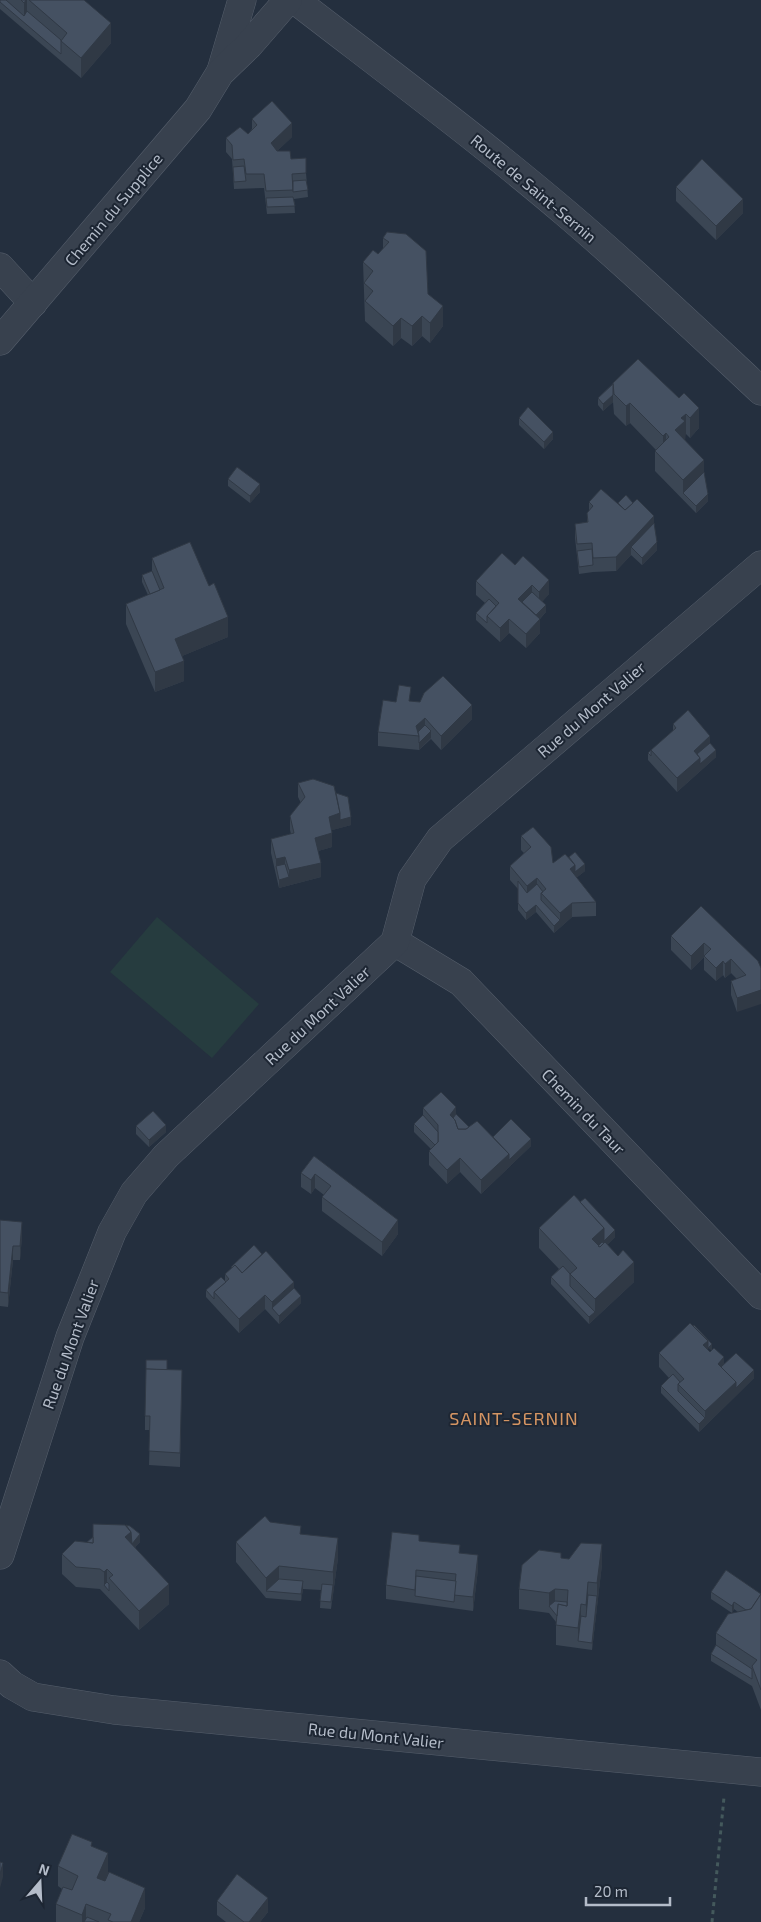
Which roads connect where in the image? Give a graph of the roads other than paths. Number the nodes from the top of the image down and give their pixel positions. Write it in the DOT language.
graph roads {
  1 [pos="242,0"];
  2 [pos="288,0"];
  3 [pos="295,0"];
  4 [pos="220,73"];
  5 [pos="0,267"];
  6 [pos="33,303"];
  7 [pos="0,341"];
  8 [pos="761,392"];
  9 [pos="761,565"];
  10 [pos="395,942"];
  11 [pos="761,1295"];
  12 [pos="0,1555"];
  13 [pos="0,1674"];
  14 [pos="761,1772"];
  1 -- 4 [label="street, Chemin du Supplice"];
  2 -- 4 [label="street, Chemin du Supplice"];
  3 -- 8 [label="street, Route de Saint-Sernin"];
  4 -- 6 [label="street, Chemin du Supplice"];
  5 -- 6 [label="street"];
  6 -- 7 [label="street, Chemin du Supplice"];
  9 -- 10 [label="street, Rue du Mont Valier"];
  10 -- 11 [label="street, Chemin du Taur"];
  10 -- 12 [label="street, Rue du Mont Valier"];
  13 -- 14 [label="street, Rue du Mont Valier"];
}
